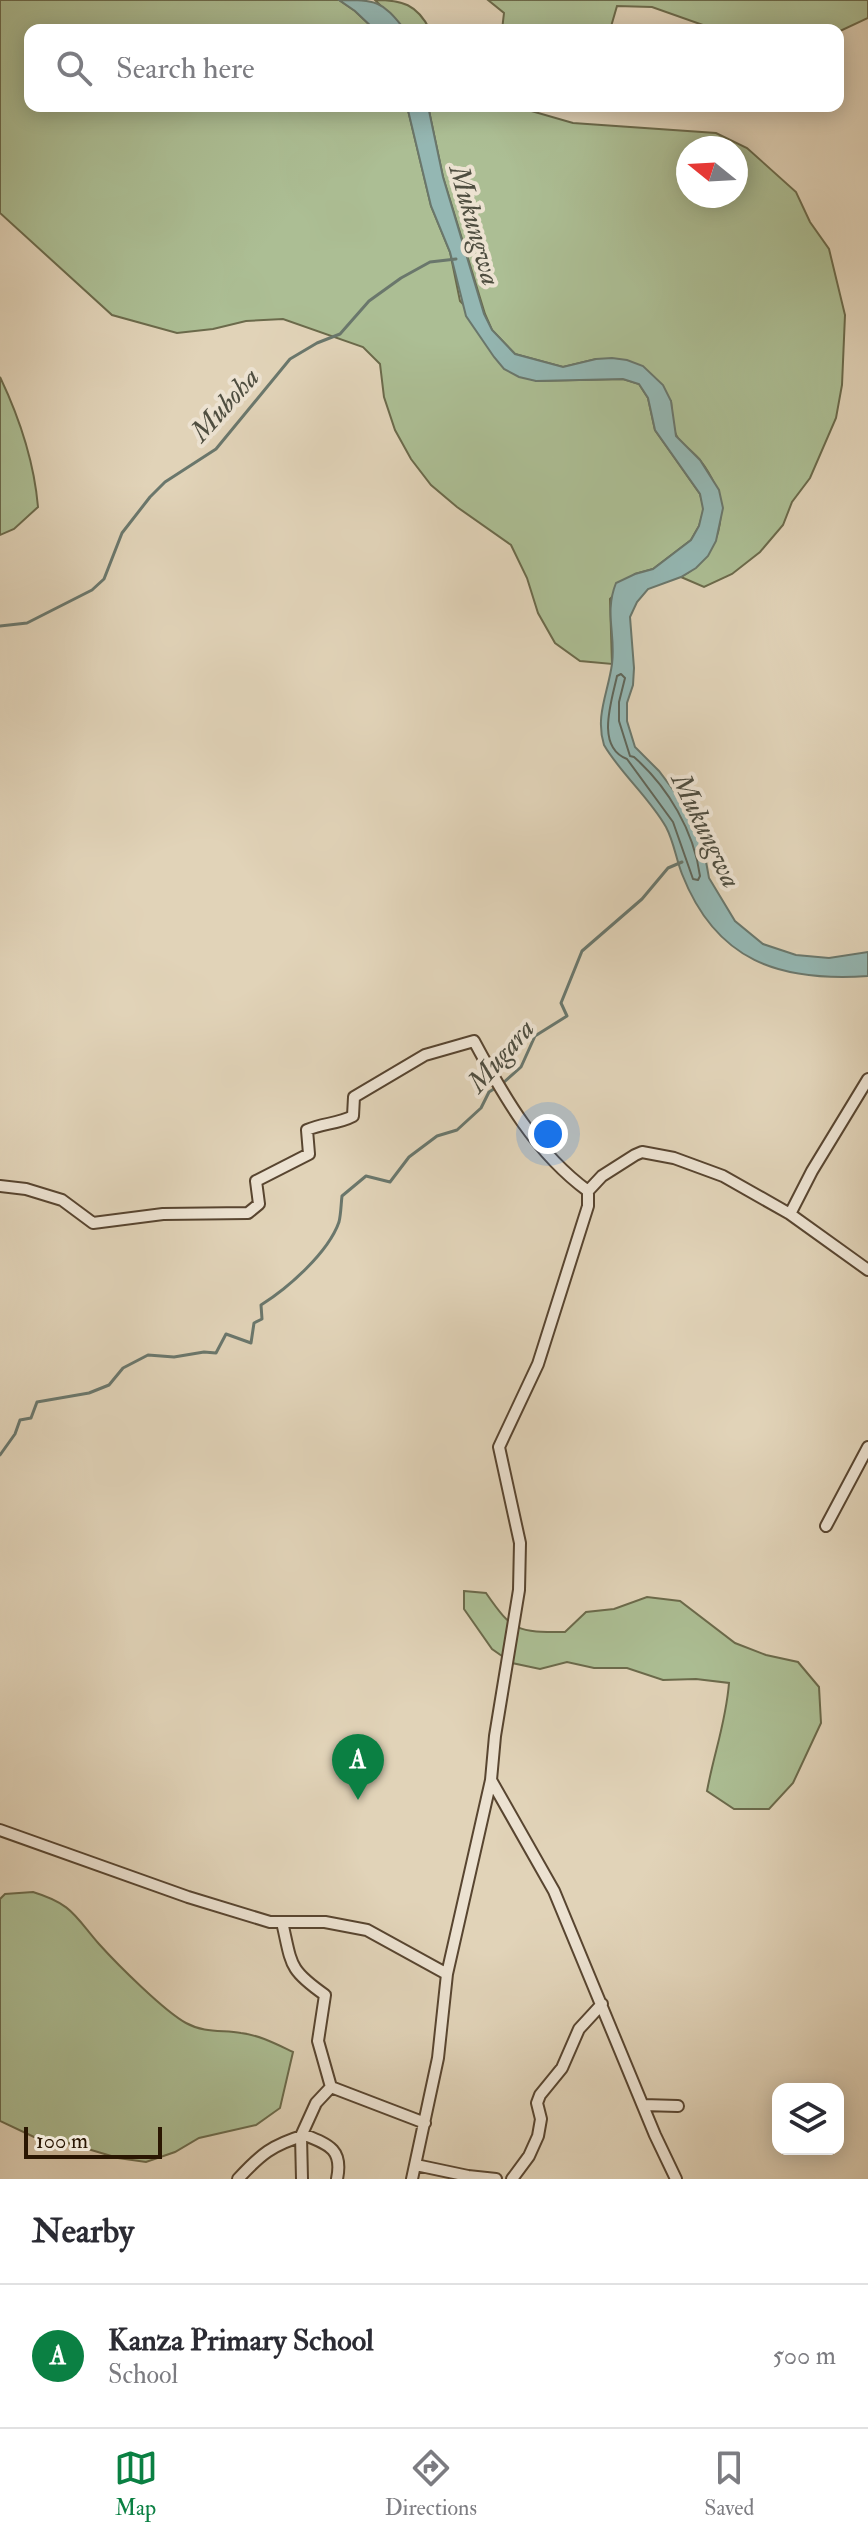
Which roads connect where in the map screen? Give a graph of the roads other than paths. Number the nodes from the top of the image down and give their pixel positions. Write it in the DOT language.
graph roads {
  1 [pos="868,1079"];
  2 [pos="0,1186"];
  3 [pos="588,1191"];
  4 [pos="790,1214"];
  5 [pos="868,1270"];
  6 [pos="868,1447"];
  7 [pos="826,1526"];
  8 [pos="491,1780"];
  9 [pos="0,1830"];
  10 [pos="282,1922"];
  11 [pos="447,1974"];
  12 [pos="602,2004"];
  13 [pos="331,2087"];
  14 [pos="643,2105"];
  15 [pos="678,2106"];
  16 [pos="425,2123"];
  17 [pos="301,2136"];
  18 [pos="416,2165"];
  19 [pos="238,2179"];
  20 [pos="302,2179"];
  21 [pos="337,2179"];
  22 [pos="412,2179"];
  23 [pos="496,2179"];
  24 [pos="512,2179"];
  25 [pos="676,2179"];
  1 -- 4 [label="street"];
  2 -- 3 [label="street"];
  3 -- 4 [label="street"];
  3 -- 8 [label="street"];
  4 -- 5 [label="street"];
  6 -- 7 [label="street"];
  8 -- 11 [label="street"];
  8 -- 12 [label="street"];
  9 -- 10 [label="street"];
  10 -- 11 [label="street"];
  10 -- 13 [label="street"];
  11 -- 16 [label="street"];
  12 -- 14 [label="street"];
  12 -- 24 [label="street"];
  13 -- 16 [label="street"];
  13 -- 17 [label="street"];
  14 -- 15 [label="street"];
  14 -- 25 [label="street"];
  16 -- 18 [label="street"];
  17 -- 19 [label="street"];
  17 -- 20 [label="street"];
  17 -- 21 [label="street"];
  18 -- 22 [label="street"];
  18 -- 23 [label="street"];
}
